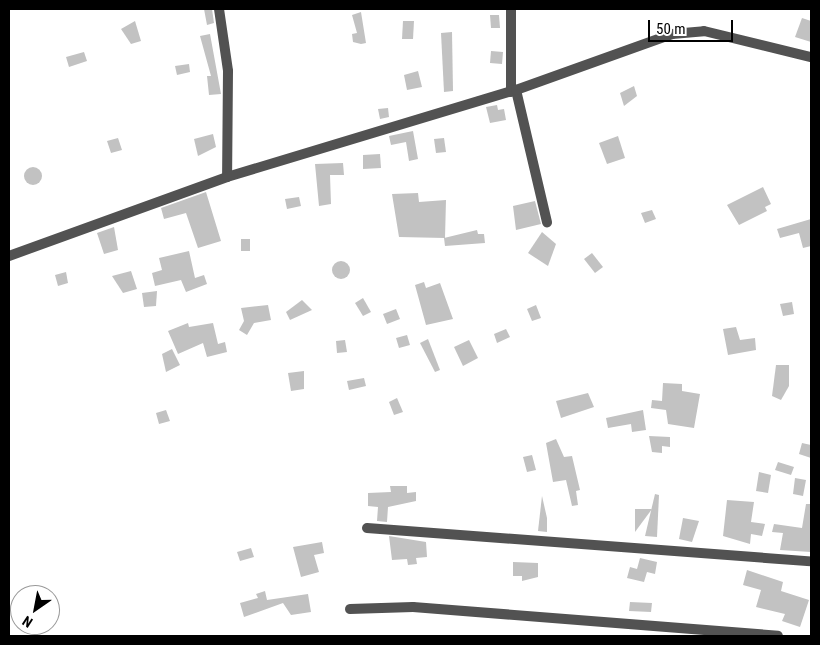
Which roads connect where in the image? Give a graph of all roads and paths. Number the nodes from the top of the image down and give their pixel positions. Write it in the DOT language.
graph roads {
  1 [pos="218,9"];
  2 [pos="511,9"];
  3 [pos="811,58"];
  4 [pos="514,91"];
  5 [pos="227,176"];
  6 [pos="547,222"];
  7 [pos="9,256"];
  8 [pos="367,528"];
  9 [pos="811,561"];
  10 [pos="350,609"];
  11 [pos="778,636"];
  1 -- 5 [label="street"];
  2 -- 4 [label="street"];
  3 -- 4 [label="street"];
  4 -- 5 [label="street"];
  4 -- 6 [label="street"];
  5 -- 7 [label="street"];
  8 -- 9 [label="street"];
  10 -- 11 [label="street"];
}
